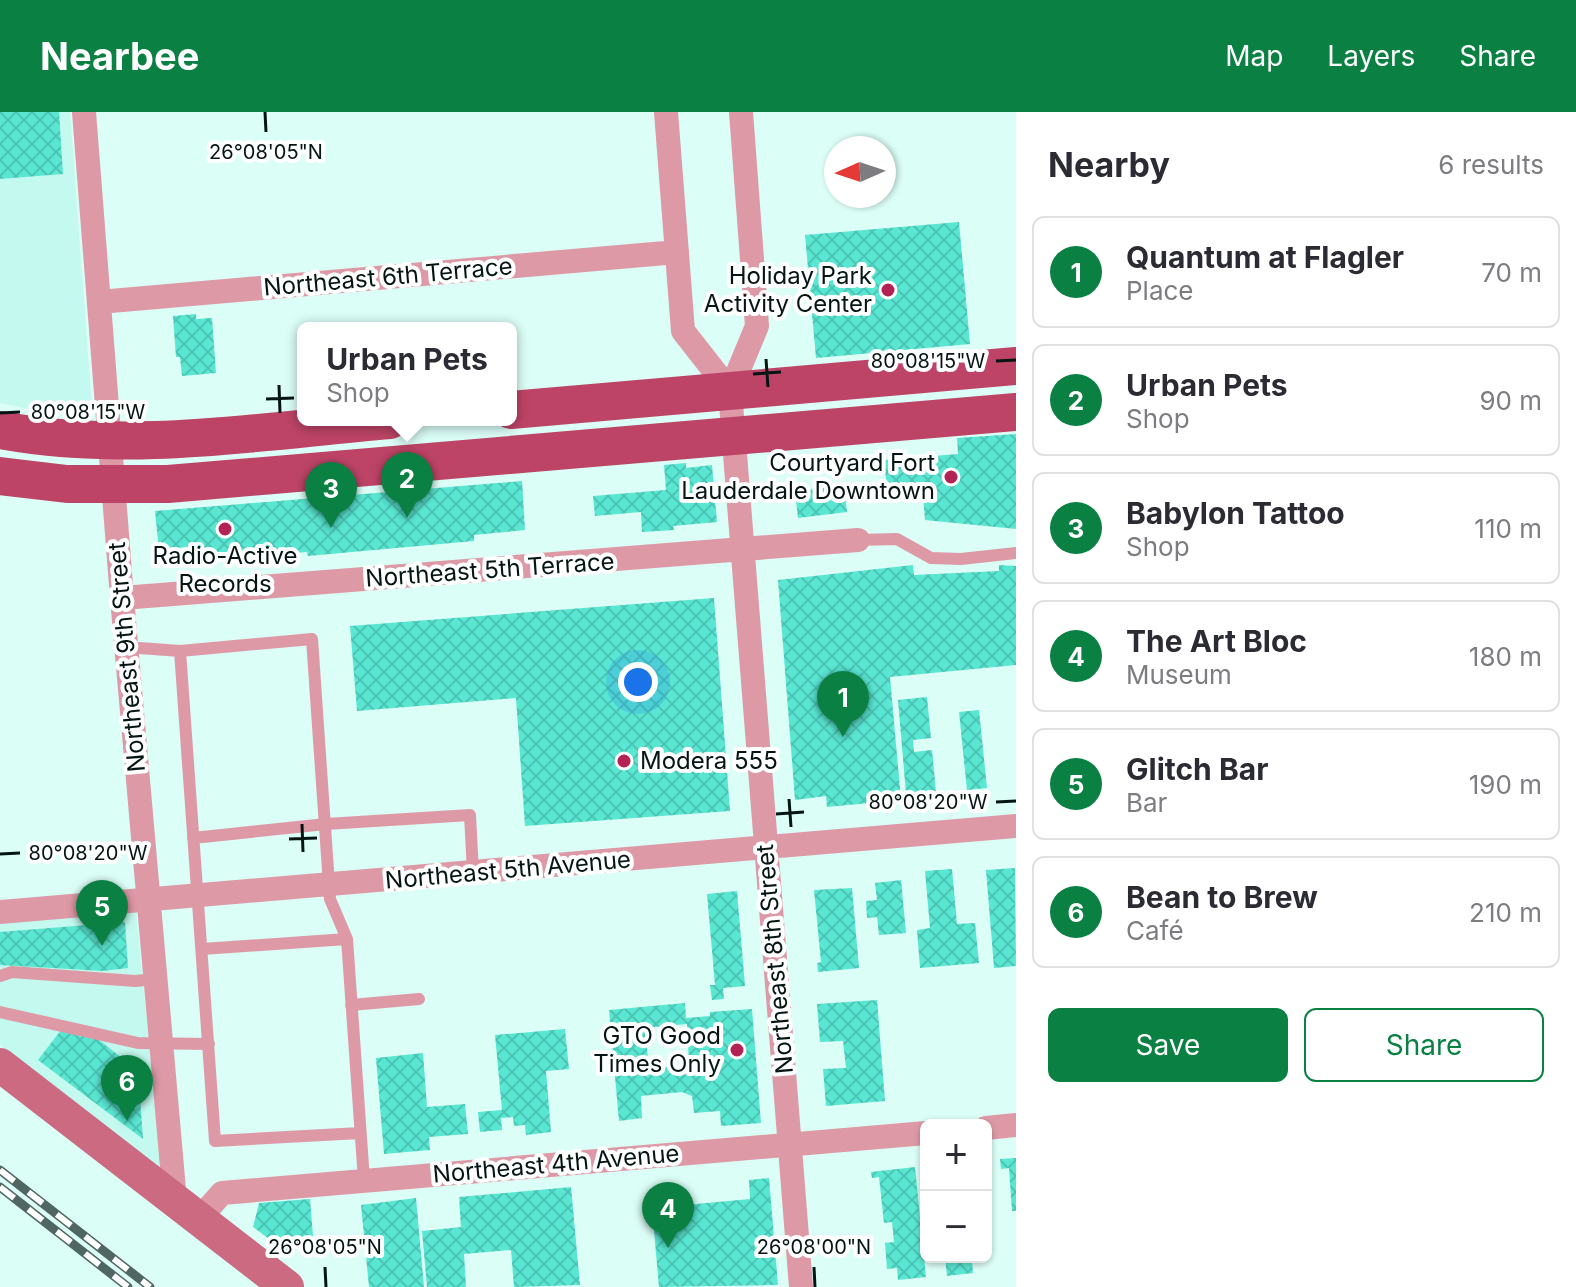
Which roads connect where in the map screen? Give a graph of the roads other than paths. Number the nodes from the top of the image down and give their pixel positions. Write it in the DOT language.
graph roads {
  1 [pos="84,112"];
  2 [pos="666,112"];
  3 [pos="741,112"];
  4 [pos="677,252"];
  5 [pos="99,302"];
  6 [pos="1016,366"];
  7 [pos="730,391"];
  8 [pos="517,409"];
  9 [pos="1016,412"];
  10 [pos="320,426"];
  11 [pos="0,430"];
  12 [pos="733,435"];
  13 [pos="110,440"];
  14 [pos="0,476"];
  15 [pos="113,486"];
  16 [pos="858,540"];
  17 [pos="740,551"];
  18 [pos="1016,553"];
  19 [pos="122,598"];
  20 [pos="126,647"];
  21 [pos="180,651"];
  22 [pos="326,824"];
  23 [pos="1016,826"];
  24 [pos="193,838"];
  25 [pos="767,849"];
  26 [pos="473,872"];
  27 [pos="329,884"];
  28 [pos="197,895"];
  29 [pos="148,899"];
  30 [pos="0,912"];
  31 [pos="347,939"];
  32 [pos="202,949"];
  33 [pos="0,976"];
  34 [pos="155,979"];
  35 [pos="419,999"];
  36 [pos="351,1005"];
  37 [pos="0,1012"];
  38 [pos="160,1044"];
  39 [pos="209,1044"];
  40 [pos="0,1065"];
  41 [pos="1016,1125"];
  42 [pos="992,1127"];
  43 [pos="360,1133"];
  44 [pos="920,1133"];
  45 [pos="790,1143"];
  46 [pos="364,1180"];
  47 [pos="186,1211"];
  48 [pos="287,1287"];
  49 [pos="801,1287"];
  1 -- 5 [label="street, Northeast 9th Street"];
  2 -- 4 [label="street"];
  3 -- 7 [label="street, Northeast 8th Street"];
  4 -- 5 [label="street, Northeast 6th Terrace"];
  4 -- 7 [label="street"];
  5 -- 13 [label="street, Northeast 9th Street"];
  6 -- 7 [label="main road"];
  7 -- 8 [label="main road"];
  7 -- 12 [label="street, Northeast 8th Street"];
  9 -- 12 [label="main road"];
  10 -- 13 [label="main road"];
  11 -- 13 [label="main road"];
  12 -- 15 [label="main road"];
  12 -- 17 [label="street, Northeast 8th Street"];
  13 -- 15 [label="street, Northeast 9th Street"];
  14 -- 15 [label="main road"];
  15 -- 19 [label="street, Northeast 9th Street"];
  16 -- 17 [label="street, Northeast 5th Terrace"];
  16 -- 18 [label="lane"];
  17 -- 19 [label="street, Northeast 5th Terrace"];
  17 -- 25 [label="street, Northeast 8th Street"];
  19 -- 20 [label="street, Northeast 9th Street"];
  20 -- 21 [label="lane"];
  20 -- 29 [label="street, Northeast 9th Street"];
  21 -- 22 [label="lane"];
  21 -- 24 [label="lane"];
  22 -- 24 [label="lane"];
  22 -- 26 [label="lane"];
  22 -- 27 [label="lane"];
  23 -- 25 [label="street, Northeast 5th Avenue"];
  24 -- 28 [label="lane"];
  25 -- 26 [label="street, Northeast 5th Avenue"];
  25 -- 45 [label="street, Northeast 8th Street"];
  26 -- 27 [label="street, Northeast 5th Avenue"];
  27 -- 28 [label="street, Northeast 5th Avenue"];
  27 -- 31 [label="lane"];
  28 -- 29 [label="street, Northeast 5th Avenue"];
  28 -- 32 [label="lane"];
  29 -- 30 [label="street, Northeast 5th Avenue"];
  29 -- 34 [label="street, Northeast 9th Street"];
  31 -- 32 [label="lane"];
  31 -- 36 [label="lane"];
  32 -- 39 [label="lane"];
  33 -- 34 [label="lane"];
  34 -- 38 [label="street, Northeast 9th Street"];
  35 -- 36 [label="lane"];
  36 -- 43 [label="lane"];
  37 -- 38 [label="lane"];
  38 -- 39 [label="lane"];
  38 -- 47 [label="street, Northeast 9th Street"];
  39 -- 43 [label="lane"];
  40 -- 47 [label="street"];
  41 -- 42 [label="street"];
  43 -- 46 [label="lane"];
  44 -- 45 [label="street, Northeast 4th Avenue"];
  45 -- 46 [label="street, Northeast 4th Avenue"];
  45 -- 49 [label="street, Northeast 8th Street"];
  46 -- 47 [label="street, Northeast 4th Avenue"];
  47 -- 48 [label="street"];
}
